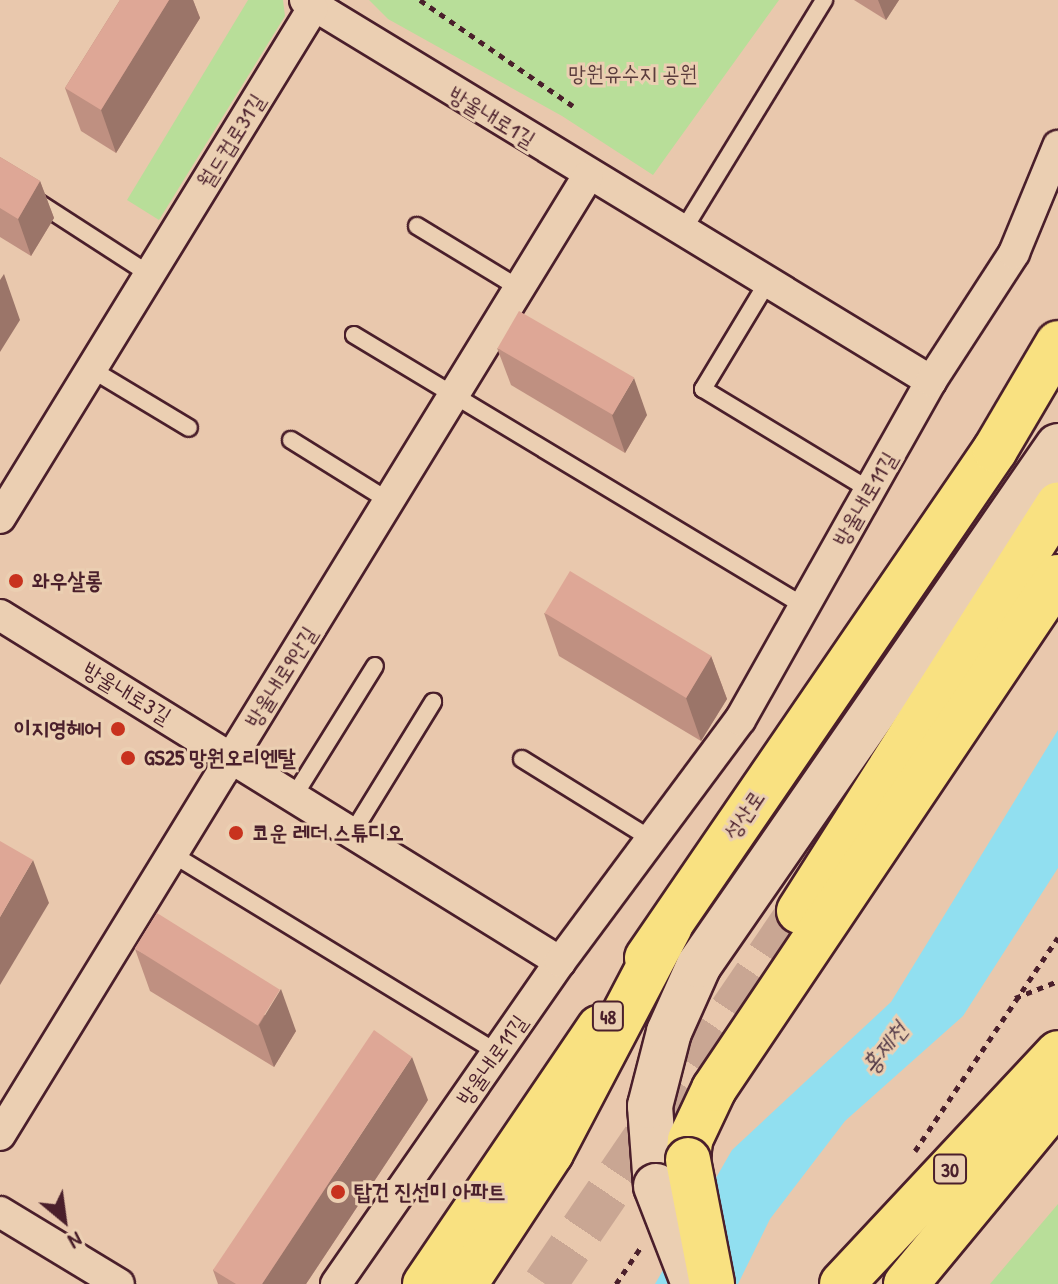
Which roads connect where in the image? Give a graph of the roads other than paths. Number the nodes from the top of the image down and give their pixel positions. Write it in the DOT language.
graph roads {
  1 [pos="824,0"];
  2 [pos="309,4"];
  3 [pos="1058,146"];
  4 [pos="588,176"];
  5 [pos="13,187"];
  6 [pos="417,226"];
  7 [pos="682,232"];
  8 [pos="149,274"];
  9 [pos="767,283"];
  10 [pos="519,288"];
  11 [pos="354,335"];
  12 [pos="1058,343"];
  13 [pos="91,369"];
  14 [pos="931,381"];
  15 [pos="453,395"];
  16 [pos="189,428"];
  17 [pos="291,440"];
  18 [pos="1058,446"];
  19 [pos="870,490"];
  20 [pos="389,501"];
  21 [pos="1058,504"];
  22 [pos="0,518"];
  23 [pos="1058,577"];
  24 [pos="804,606"];
  25 [pos="0,615"];
  26 [pos="375,666"];
  27 [pos="433,702"];
  28 [pos="790,747"];
  29 [pos="232,757"];
  30 [pos="522,759"];
  31 [pos="294,796"];
  32 [pos="353,832"];
  33 [pos="651,839"];
  34 [pos="172,854"];
  35 [pos="799,911"];
  36 [pos="670,926"];
  37 [pos="560,962"];
  38 [pos="497,1052"];
  39 [pos="1058,1053"];
  40 [pos="1058,1100"];
  41 [pos="0,1135"];
  42 [pos="1058,1136"];
  43 [pos="658,1184"];
  44 [pos="0,1212"];
  45 [pos="954,1231"];
  46 [pos="119,1284"];
  47 [pos="336,1284"];
  48 [pos="425,1284"];
  49 [pos="465,1284"];
  50 [pos="660,1284"];
  51 [pos="694,1284"];
  52 [pos="712,1284"];
  53 [pos="842,1284"];
  54 [pos="906,1284"];
  1 -- 7 [label="lane"];
  2 -- 4 [label="street, 방울내로1길"];
  2 -- 8 [label="street, 월드컵로31길"];
  3 -- 14 [label="street, 방울내로11길"];
  4 -- 7 [label="street, 방울내로1길"];
  4 -- 10 [label="street, 방울내로9안길"];
  5 -- 8 [label="lane"];
  6 -- 10 [label="lane"];
  7 -- 9 [label="street, 방울내로1길"];
  8 -- 13 [label="street, 월드컵로31길"];
  9 -- 14 [label="street, 방울내로1길"];
  9 -- 19 [label="lane"];
  10 -- 15 [label="street, 방울내로9안길"];
  11 -- 15 [label="lane"];
  12 -- 28 [label="main road, 성산로 / 48"];
  13 -- 16 [label="lane"];
  13 -- 22 [label="street, 월드컵로31길"];
  14 -- 19 [label="street, 방울내로11길"];
  15 -- 20 [label="street, 방울내로9안길"];
  15 -- 24 [label="lane"];
  17 -- 20 [label="lane"];
  18 -- 43 [label="main road"];
  19 -- 24 [label="street, 방울내로11길"];
  20 -- 29 [label="street, 방울내로9안길"];
  21 -- 35 [label="main road"];
  23 -- 43 [label="main road"];
  24 -- 33 [label="street, 방울내로11길"];
  25 -- 29 [label="street, 방울내로3길"];
  26 -- 31 [label="lane"];
  27 -- 32 [label="lane"];
  28 -- 36 [label="main road, 성산로 / 48"];
  28 -- 43 [label="main road"];
  29 -- 31 [label="street, 방울내로3길"];
  29 -- 34 [label="street, 방울내로9안길"];
  30 -- 33 [label="lane"];
  31 -- 32 [label="street, 방울내로3길"];
  32 -- 37 [label="street, 방울내로3길"];
  33 -- 37 [label="street, 방울내로11길"];
  34 -- 38 [label="lane"];
  34 -- 41 [label="street, 방울내로9안길"];
  36 -- 48 [label="main road, 성산로 / 48"];
  36 -- 49 [label="main road"];
  37 -- 38 [label="street, 방울내로11길"];
  38 -- 47 [label="street, 방울내로11길"];
  39 -- 53 [label="main road, 30"];
  40 -- 45 [label="main road, 30"];
  42 -- 45 [label="main road"];
  43 -- 50 [label="main road"];
  43 -- 51 [label="main road, bridge"];
  43 -- 52 [label="main road, bridge"];
  44 -- 46 [label="street"];
  45 -- 54 [label="main road, 30"];
}
